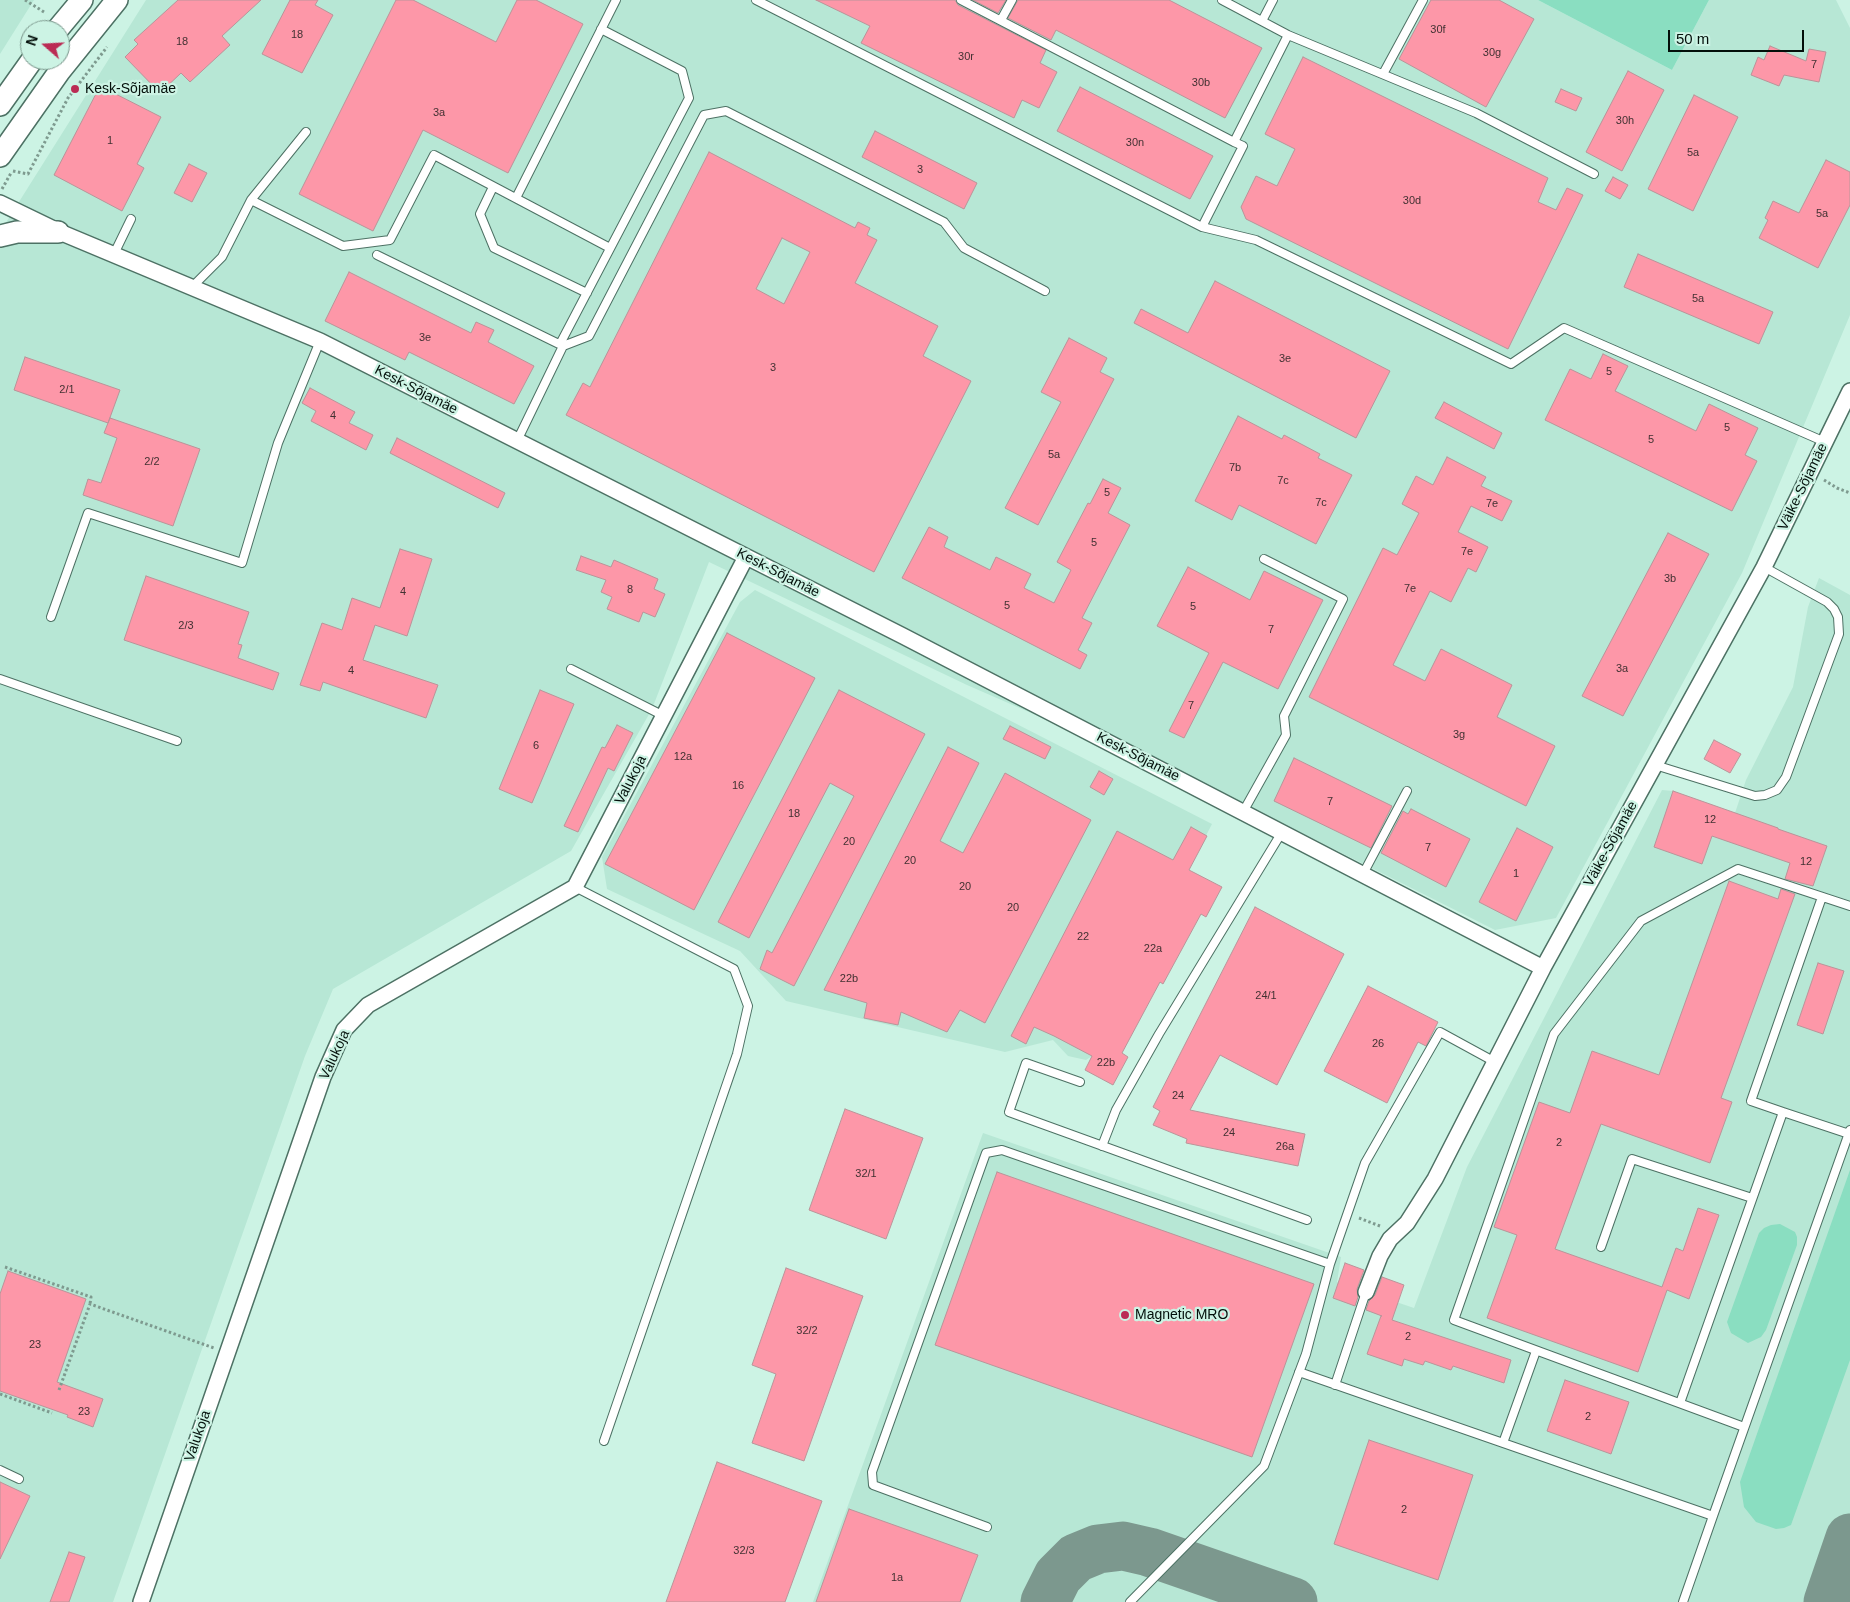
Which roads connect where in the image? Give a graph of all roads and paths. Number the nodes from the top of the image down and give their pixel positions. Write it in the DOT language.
graph roads {
  1 [pos="25,0"];
  2 [pos="82,0"];
  3 [pos="117,0"];
  4 [pos="616,0"];
  5 [pos="756,0"];
  6 [pos="961,0"];
  7 [pos="1012,0"];
  8 [pos="1222,0"];
  9 [pos="1273,0"];
  10 [pos="1423,0"];
  11 [pos="44,12"];
  12 [pos="65,20"];
  13 [pos="1001,20"];
  14 [pos="1262,21"];
  15 [pos="601,29"];
  16 [pos="1288,35"];
  17 [pos="110,42"];
  18 [pos="25,70"];
  19 [pos="1383,74"];
  20 [pos="0,105"];
  21 [pos="306,132"];
  22 [pos="1234,142"];
  23 [pos="6,163"];
  24 [pos="1594,174"];
  25 [pos="493,186"];
  26 [pos="516,198"];
  27 [pos="251,200"];
  28 [pos="0,203"];
  29 [pos="131,219"];
  30 [pos="1202,227"];
  31 [pos="58,232"];
  32 [pos="0,236"];
  33 [pos="610,248"];
  34 [pos="114,254"];
  35 [pos="377,255"];
  36 [pos="192,286"];
  37 [pos="1045,291"];
  38 [pos="587,293"];
  39 [pos="320,341"];
  40 [pos="562,345"];
  41 [pos="1850,391"];
  42 [pos="517,441"];
  43 [pos="1825,442"];
  44 [pos="1811,471"];
  45 [pos="1850,493"];
  46 [pos="746,557"];
  47 [pos="1264,559"];
  48 [pos="1764,567"];
  49 [pos="51,617"];
  50 [pos="571,669"];
  51 [pos="0,679"];
  52 [pos="664,716"];
  53 [pos="177,741"];
  54 [pos="1655,765"];
  55 [pos="1407,791"];
  56 [pos="1243,812"];
  57 [pos="1282,832"];
  58 [pos="1363,874"];
  59 [pos="575,887"];
  60 [pos="1822,897"];
  61 [pos="1850,906"];
  62 [pos="1543,968"];
  63 [pos="1495,1062"];
  64 [pos="1080,1082"];
  65 [pos="1783,1112"];
  66 [pos="1849,1132"];
  67 [pos="1102,1146"];
  68 [pos="1752,1198"];
  69 [pos="1306,1220"];
  70 [pos="1601,1247"];
  71 [pos="1330,1264"];
  72 [pos="5,1267"];
  73 [pos="1366,1292"];
  74 [pos="90,1304"];
  75 [pos="217,1349"];
  76 [pos="1536,1351"];
  77 [pos="1299,1372"];
  78 [pos="1335,1385"];
  79 [pos="60,1390"];
  80 [pos="0,1394"];
  81 [pos="1680,1403"];
  82 [pos="52,1412"];
  83 [pos="1744,1427"];
  84 [pos="604,1441"];
  85 [pos="1503,1443"];
  86 [pos="0,1470"];
  87 [pos="19,1479"];
  88 [pos="1713,1516"];
  89 [pos="987,1527"];
  90 [pos="140,1602"];
  91 [pos="1130,1602"];
  92 [pos="1682,1602"];
  1 -- 11 [label="path"];
  2 -- 12 [label="main road"];
  3 -- 23 [label="main road"];
  4 -- 15 [label="lane"];
  5 -- 30 [label="lane"];
  6 -- 13 [label="lane"];
  7 -- 13 [label="lane"];
  8 -- 14 [label="lane"];
  9 -- 14 [label="lane"];
  10 -- 19 [label="lane"];
  13 -- 22 [label="lane"];
  14 -- 16 [label="lane"];
  15 -- 26 [label="lane"];
  15 -- 33 [label="lane"];
  16 -- 19 [label="lane"];
  16 -- 22 [label="lane"];
  17 -- 23 [label="path"];
  18 -- 20 [label="main road"];
  19 -- 24 [label="lane"];
  21 -- 27 [label="lane"];
  22 -- 30 [label="lane"];
  25 -- 26 [label="lane"];
  25 -- 27 [label="lane"];
  25 -- 38 [label="lane"];
  26 -- 33 [label="lane"];
  27 -- 36 [label="lane"];
  28 -- 31 [label="street, Kesk-Sõjamäe"];
  29 -- 34 [label="lane"];
  30 -- 43 [label="lane"];
  31 -- 32 [label="main road"];
  31 -- 34 [label="street, Kesk-Sõjamäe"];
  33 -- 38 [label="lane"];
  34 -- 36 [label="street, Kesk-Sõjamäe"];
  35 -- 40 [label="lane"];
  36 -- 39 [label="street, Kesk-Sõjamäe"];
  37 -- 40 [label="lane"];
  38 -- 40 [label="lane"];
  39 -- 42 [label="street, Kesk-Sõjamäe"];
  39 -- 49 [label="lane"];
  40 -- 42 [label="lane"];
  41 -- 43 [label="street, Väike-Sõjamäe"];
  42 -- 46 [label="street, Kesk-Sõjamäe"];
  43 -- 44 [label="street, Väike-Sõjamäe"];
  44 -- 45 [label="path"];
  44 -- 48 [label="street, Väike-Sõjamäe"];
  46 -- 52 [label="street, Valukoja"];
  46 -- 56 [label="street, Kesk-Sõjamäe"];
  47 -- 56 [label="lane"];
  48 -- 54 [label="street, Väike-Sõjamäe"];
  48 -- 54 [label="lane"];
  50 -- 52 [label="lane"];
  51 -- 53 [label="lane"];
  52 -- 59 [label="street, Valukoja"];
  54 -- 62 [label="street, Väike-Sõjamäe"];
  55 -- 58 [label="lane"];
  56 -- 57 [label="street, Kesk-Sõjamäe"];
  57 -- 58 [label="street, Kesk-Sõjamäe"];
  57 -- 67 [label="lane"];
  58 -- 62 [label="street, Kesk-Sõjamäe"];
  59 -- 84 [label="lane"];
  59 -- 90 [label="street, Valukoja"];
  60 -- 61 [label="lane"];
  60 -- 65 [label="lane"];
  60 -- 76 [label="lane"];
  62 -- 63 [label="street, Väike-Sõjamäe"];
  63 -- 71 [label="lane"];
  63 -- 73 [label="street, Väike-Sõjamäe"];
  64 -- 67 [label="lane"];
  65 -- 66 [label="lane"];
  65 -- 68 [label="lane"];
  66 -- 83 [label="lane"];
  67 -- 69 [label="lane"];
  68 -- 70 [label="lane"];
  68 -- 81 [label="lane"];
  71 -- 77 [label="lane"];
  71 -- 89 [label="lane"];
  72 -- 74 [label="path"];
  73 -- 78 [label="lane"];
  74 -- 75 [label="path"];
  74 -- 79 [label="path"];
  76 -- 81 [label="lane"];
  76 -- 85 [label="lane"];
  77 -- 78 [label="lane"];
  77 -- 91 [label="lane"];
  78 -- 85 [label="lane"];
  80 -- 82 [label="path"];
  81 -- 83 [label="lane"];
  83 -- 88 [label="lane"];
  85 -- 88 [label="lane"];
  86 -- 87 [label="lane"];
  88 -- 92 [label="lane"];
}
